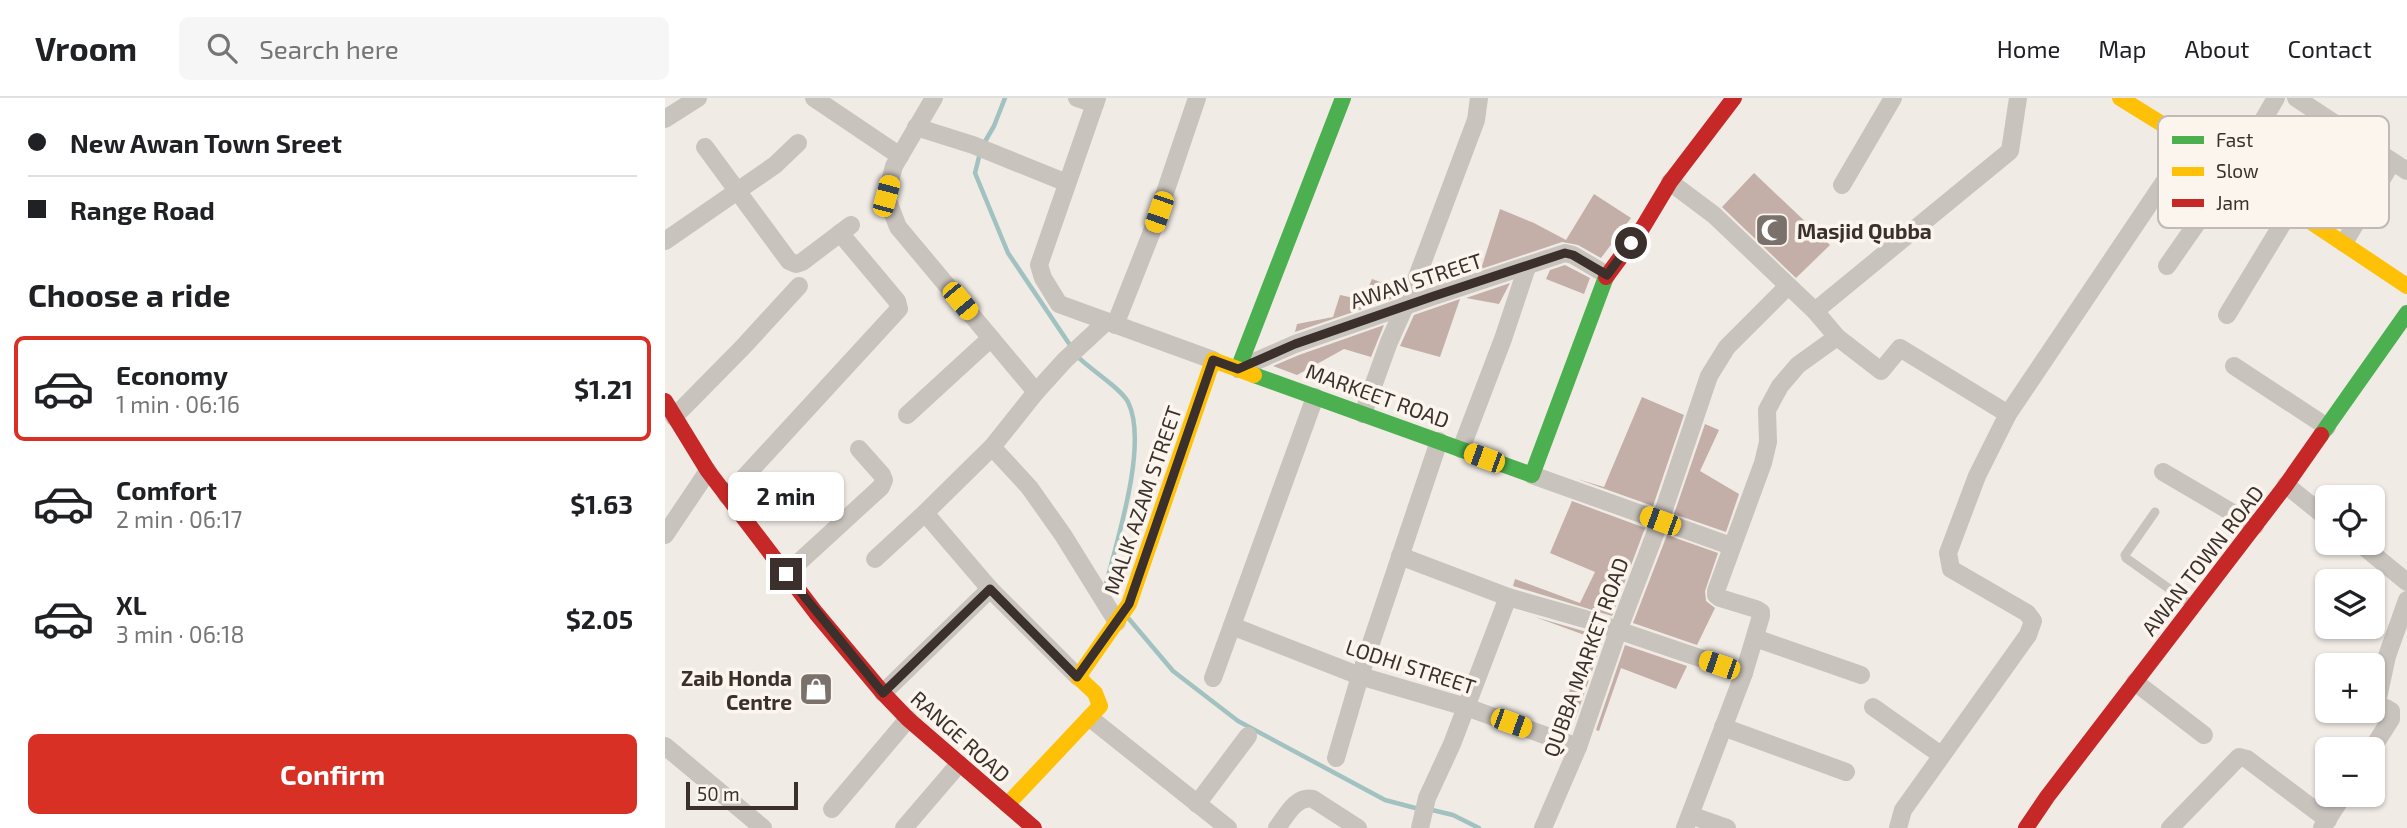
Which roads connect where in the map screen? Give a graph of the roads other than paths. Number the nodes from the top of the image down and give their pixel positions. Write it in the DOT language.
graph roads {
  1 [pos="698,98"];
  2 [pos="814,98"];
  3 [pos="934,98"];
  4 [pos="1197,98"];
  5 [pos="1343,98"];
  6 [pos="1479,98"];
  7 [pos="1734,98"];
  8 [pos="1893,98"];
  9 [pos="2018,98"];
  10 [pos="2120,98"];
  11 [pos="2276,98"];
  12 [pos="2298,99"];
  13 [pos="1090,100"];
  14 [pos="2266,116"];
  15 [pos="2323,116"];
  16 [pos="665,119"];
  17 [pos="2158,122"];
  18 [pos="916,127"];
  19 [pos="798,143"];
  20 [pos="705,148"];
  21 [pos="899,156"];
  22 [pos="2400,166"];
  23 [pos="2389,181"];
  24 [pos="1670,182"];
  25 [pos="1067,183"];
  26 [pos="1842,186"];
  27 [pos="2158,191"];
  28 [pos="737,192"];
  29 [pos="2194,228"];
  30 [pos="2279,228"];
  31 [pos="2321,228"];
  32 [pos="2355,228"];
  33 [pos="665,242"];
  34 [pos="2344,243"];
  35 [pos="2168,266"];
  36 [pos="1527,267"];
  37 [pos="1607,275"];
  38 [pos="2406,284"];
  39 [pos="799,286"];
  40 [pos="1788,286"];
  41 [pos="1405,306"];
  42 [pos="1815,311"];
  43 [pos="2407,313"];
  44 [pos="2227,314"];
  45 [pos="1110,323"];
  46 [pos="1837,337"];
  47 [pos="991,338"];
  48 [pos="1213,360"];
  49 [pos="2234,366"];
  50 [pos="1238,369"];
  51 [pos="1036,392"];
  52 [pos="1315,397"];
  53 [pos="670,409"];
  54 [pos="1363,414"];
  55 [pos="2008,414"];
  56 [pos="907,415"];
  57 [pos="2327,427"];
  58 [pos="1439,442"];
  59 [pos="992,447"];
  60 [pos="859,449"];
  61 [pos="1461,449"];
  62 [pos="708,471"];
  63 [pos="2163,472"];
  64 [pos="1532,475"];
  65 [pos="2286,485"];
  66 [pos="727,496"];
  67 [pos="2315,508"];
  68 [pos="2155,512"];
  69 [pos="925,513"];
  70 [pos="1660,521"];
  71 [pos="2255,526"];
  72 [pos="665,535"];
  73 [pos="1731,547"];
  74 [pos="2373,555"];
  75 [pos="1401,556"];
  76 [pos="875,559"];
  77 [pos="786,574"];
  78 [pos="2407,582"];
  79 [pos="990,589"];
  80 [pos="1508,597"];
  81 [pos="2407,600"];
  82 [pos="2193,606"];
  83 [pos="1122,615"];
  84 [pos="1232,626"];
  85 [pos="1618,631"];
  86 [pos="1755,638"];
  87 [pos="2385,664"];
  88 [pos="1744,673"];
  89 [pos="1861,675"];
  90 [pos="1360,676"];
  91 [pos="1077,677"];
  92 [pos="1213,678"];
  93 [pos="2135,682"];
  94 [pos="883,693"];
  95 [pos="1466,707"];
  96 [pos="1873,707"];
  97 [pos="2385,708"];
  98 [pos="1090,718"];
  99 [pos="908,719"];
  100 [pos="1723,727"];
  101 [pos="2204,735"];
  102 [pos="1248,736"];
  103 [pos="2380,737"];
  104 [pos="665,746"];
  105 [pos="1578,747"];
  106 [pos="1941,755"];
  107 [pos="1336,758"];
  108 [pos="959,764"];
  109 [pos="1846,772"];
  110 [pos="1197,804"];
  111 [pos="1007,805"];
  112 [pos="2336,807"];
  113 [pos="832,809"];
  114 [pos="1688,821"];
  115 [pos="743,822"];
  116 [pos="1022,824"];
  117 [pos="1420,824"];
  118 [pos="2325,824"];
  119 [pos="763,828"];
  120 [pos="904,828"];
  121 [pos="1228,828"];
  122 [pos="1277,828"];
  123 [pos="1358,828"];
  124 [pos="1543,828"];
  125 [pos="1727,828"];
  126 [pos="1898,828"];
  127 [pos="2026,828"];
  128 [pos="2170,828"];
  1 -- 16 [label="street"];
  2 -- 21 [label="street"];
  3 -- 18 [label="street"];
  4 -- 45 [label="street"];
  5 -- 50 [label="street"];
  6 -- 41 [label="street"];
  7 -- 24 [label="street"];
  8 -- 26 [label="street"];
  9 -- 42 [label="street"];
  10 -- 17 [label="street"];
  11 -- 14 [label="street"];
  12 -- 15 [label="street"];
  13 -- 25 [label="street, MARKEET ROAD"];
  18 -- 21 [label="street"];
  18 -- 25 [label="street"];
  19 -- 28 [label="street"];
  20 -- 28 [label="street"];
  21 -- 47 [label="street"];
  22 -- 23 [label="street"];
  24 -- 37 [label="street"];
  24 -- 40 [label="street"];
  25 -- 45 [label="street, MARKEET ROAD"];
  27 -- 55 [label="street"];
  28 -- 33 [label="street"];
  28 -- 66 [label="street"];
  29 -- 35 [label="street"];
  30 -- 44 [label="street"];
  31 -- 34 [label="street"];
  32 -- 34 [label="street"];
  34 -- 38 [label="street"];
  36 -- 37 [label="street, AWAN STREET"];
  36 -- 41 [label="street, AWAN STREET"];
  36 -- 61 [label="street"];
  37 -- 64 [label="street"];
  39 -- 53 [label="street"];
  40 -- 42 [label="street"];
  40 -- 70 [label="street, QUBBA MARKET ROAD"];
  41 -- 50 [label="street, AWAN STREET"];
  41 -- 54 [label="street"];
  42 -- 46 [label="street"];
  43 -- 57 [label="street, AWAN TOWN ROAD"];
  45 -- 48 [label="street, MARKEET ROAD"];
  45 -- 51 [label="street"];
  46 -- 55 [label="street"];
  46 -- 73 [label="street"];
  47 -- 51 [label="street"];
  47 -- 56 [label="street"];
  48 -- 50 [label="street, MARKEET ROAD"];
  48 -- 83 [label="street, MALIK AZAM STREET"];
  49 -- 57 [label="street"];
  50 -- 52 [label="street, MARKEET ROAD"];
  51 -- 59 [label="street"];
  52 -- 54 [label="street, MARKEET ROAD"];
  52 -- 84 [label="street"];
  53 -- 62 [label="street, RANGE ROAD"];
  54 -- 58 [label="street, MARKEET ROAD"];
  55 -- 106 [label="street"];
  57 -- 65 [label="street, AWAN TOWN ROAD"];
  58 -- 61 [label="street, MARKEET ROAD"];
  58 -- 75 [label="street"];
  59 -- 69 [label="street"];
  59 -- 83 [label="street"];
  60 -- 77 [label="street"];
  61 -- 64 [label="street, MARKEET ROAD"];
  62 -- 66 [label="street, RANGE ROAD"];
  62 -- 72 [label="street"];
  63 -- 71 [label="street"];
  64 -- 70 [label="street, MARKEET ROAD"];
  65 -- 67 [label="street"];
  65 -- 71 [label="street, AWAN TOWN ROAD"];
  66 -- 77 [label="street, RANGE ROAD"];
  68 -- 82 [label="lane"];
  69 -- 76 [label="street"];
  69 -- 79 [label="street"];
  70 -- 73 [label="street, MARKEET ROAD"];
  70 -- 85 [label="street, QUBBA MARKET ROAD"];
  71 -- 82 [label="street, AWAN TOWN ROAD"];
  73 -- 86 [label="street"];
  74 -- 78 [label="street"];
  75 -- 80 [label="street"];
  75 -- 90 [label="street"];
  77 -- 94 [label="street, RANGE ROAD"];
  79 -- 91 [label="street"];
  79 -- 94 [label="street"];
  80 -- 85 [label="street"];
  80 -- 95 [label="street"];
  81 -- 87 [label="street"];
  82 -- 93 [label="street, AWAN TOWN ROAD"];
  83 -- 91 [label="street, MALIK AZAM STREET"];
  84 -- 90 [label="street, LODHI STREET"];
  84 -- 92 [label="street"];
  85 -- 88 [label="street"];
  85 -- 105 [label="street, QUBBA MARKET ROAD"];
  86 -- 88 [label="street"];
  86 -- 89 [label="street"];
  88 -- 100 [label="street"];
  90 -- 95 [label="street, LODHI STREET"];
  90 -- 107 [label="street"];
  91 -- 98 [label="street"];
  93 -- 101 [label="street"];
  93 -- 127 [label="street, AWAN TOWN ROAD"];
  94 -- 99 [label="street, RANGE ROAD"];
  95 -- 105 [label="street, LODHI STREET"];
  95 -- 117 [label="street"];
  96 -- 106 [label="street"];
  97 -- 103 [label="street"];
  98 -- 110 [label="street"];
  98 -- 111 [label="street"];
  99 -- 108 [label="street, RANGE ROAD"];
  99 -- 113 [label="street"];
  100 -- 109 [label="street"];
  100 -- 114 [label="street"];
  102 -- 110 [label="street"];
  104 -- 115 [label="street"];
  105 -- 124 [label="street, QUBBA MARKET ROAD"];
  106 -- 126 [label="street"];
  108 -- 111 [label="street, RANGE ROAD"];
  108 -- 120 [label="street"];
  110 -- 121 [label="street"];
  111 -- 116 [label="street, RANGE ROAD"];
  112 -- 118 [label="street"];
  114 -- 125 [label="street"];
  115 -- 119 [label="street"];
  118 -- 128 [label="street"];
  122 -- 123 [label="street"];
}
